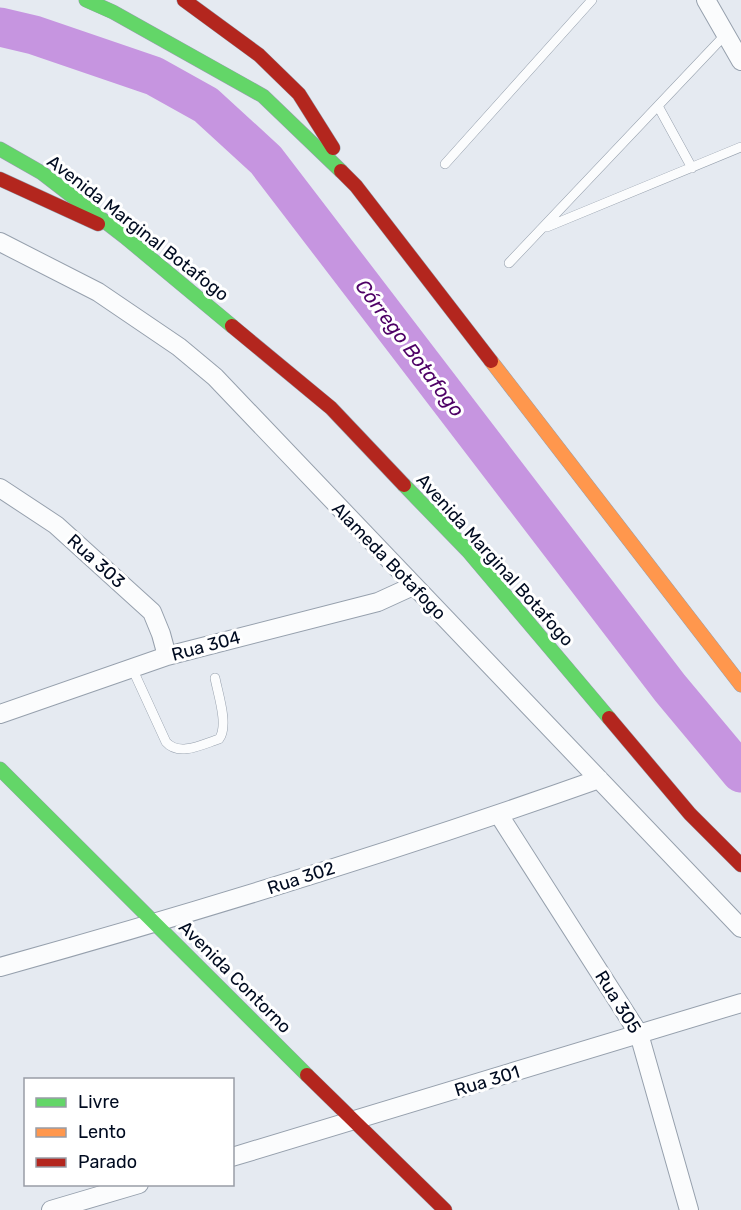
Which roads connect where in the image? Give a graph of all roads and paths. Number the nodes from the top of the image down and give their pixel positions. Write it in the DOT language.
graph roads {
  1 [pos="86,0"];
  2 [pos="184,0"];
  3 [pos="592,0"];
  4 [pos="706,0"];
  5 [pos="726,34"];
  6 [pos="741,61"];
  7 [pos="657,106"];
  8 [pos="741,147"];
  9 [pos="0,149"];
  10 [pos="444,164"];
  11 [pos="692,168"];
  12 [pos="0,179"];
  13 [pos="356,186"];
  14 [pos="542,229"];
  15 [pos="125,237"];
  16 [pos="1,245"];
  17 [pos="509,263"];
  18 [pos="0,488"];
  19 [pos="413,586"];
  20 [pos="167,656"];
  21 [pos="132,668"];
  22 [pos="215,678"];
  23 [pos="741,685"];
  24 [pos="0,714"];
  25 [pos="0,769"];
  26 [pos="599,779"];
  27 [pos="499,815"];
  28 [pos="741,865"];
  29 [pos="155,924"];
  30 [pos="741,928"];
  31 [pos="0,967"];
  32 [pos="741,1003"];
  33 [pos="639,1034"];
  34 [pos="354,1122"];
  35 [pos="234,1156"];
  36 [pos="135,1186"];
  37 [pos="51,1210"];
  38 [pos="445,1210"];
  39 [pos="689,1210"];
  1 -- 13 [label="main road"];
  2 -- 13 [label="main road"];
  3 -- 10 [label="lane"];
  4 -- 5 [label="street"];
  5 -- 6 [label="street"];
  5 -- 7 [label="lane"];
  7 -- 11 [label="lane"];
  7 -- 14 [label="lane"];
  8 -- 11 [label="lane"];
  9 -- 15 [label="main road, Avenida Marginal Botafogo"];
  11 -- 14 [label="lane"];
  12 -- 15 [label="main road"];
  13 -- 23 [label="main road"];
  14 -- 17 [label="lane"];
  15 -- 28 [label="main road, Avenida Marginal Botafogo"];
  16 -- 19 [label="street, Alameda Botafogo"];
  18 -- 20 [label="street, Rua 303"];
  19 -- 20 [label="street, Rua 304"];
  19 -- 26 [label="street, Alameda Botafogo"];
  20 -- 21 [label="street, Rua 304"];
  21 -- 22 [label="lane"];
  21 -- 24 [label="street, Rua 304"];
  25 -- 29 [label="main road, Avenida Contorno"];
  26 -- 27 [label="street, Rua 302"];
  26 -- 30 [label="street, Alameda Botafogo"];
  27 -- 29 [label="street, Rua 302"];
  27 -- 33 [label="street, Rua 305"];
  29 -- 31 [label="street, Rua 302"];
  29 -- 34 [label="main road, Avenida Contorno"];
  32 -- 33 [label="street, Rua 301"];
  33 -- 34 [label="street, Rua 301"];
  33 -- 39 [label="street, Rua 305"];
  34 -- 35 [label="street, Rua 301"];
  34 -- 38 [label="main road, Avenida Contorno"];
  36 -- 37 [label="street"];
}
